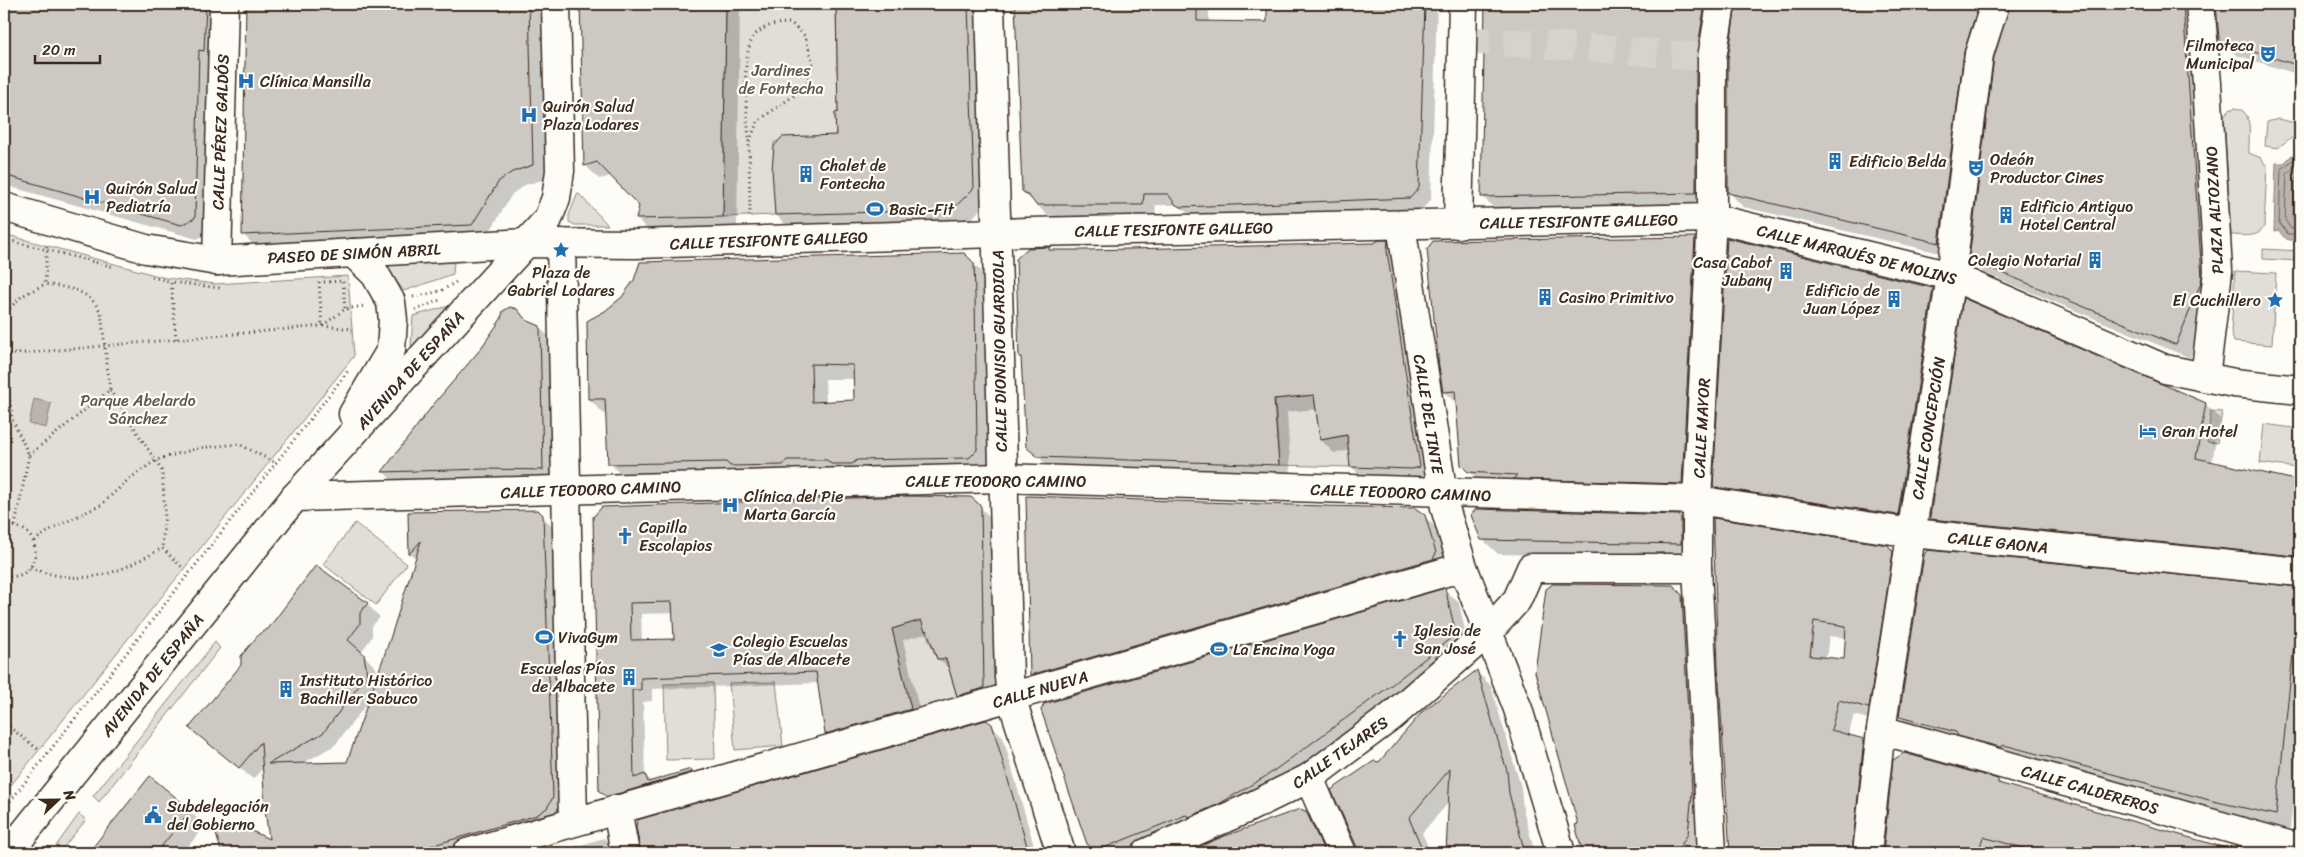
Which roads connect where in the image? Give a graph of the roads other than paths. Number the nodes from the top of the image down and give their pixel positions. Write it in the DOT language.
graph roads {
  1 [pos="224,4"];
  2 [pos="556,4"];
  3 [pos="990,4"];
  4 [pos="1463,4"];
  5 [pos="1721,4"];
  6 [pos="1995,4"];
  7 [pos="2200,4"];
  8 [pos="4,207"];
  9 [pos="1712,218"];
  10 [pos="1458,224"];
  11 [pos="1401,225"];
  12 [pos="997,233"];
  13 [pos="526,243"];
  14 [pos="562,243"];
  15 [pos="353,253"];
  16 [pos="217,261"];
  17 [pos="1951,276"];
  18 [pos="2205,377"];
  19 [pos="2300,390"];
  20 [pos="1002,478"];
  21 [pos="567,489"];
  22 [pos="1441,494"];
  23 [pos="295,497"];
  24 [pos="1697,500"];
  25 [pos="1912,533"];
  26 [pos="1463,567"];
  27 [pos="1697,568"];
  28 [pos="2300,572"];
  29 [pos="1488,632"];
  30 [pos="1011,697"];
  31 [pos="1881,730"];
  32 [pos="1309,778"];
  33 [pos="617,810"];
  34 [pos="573,821"];
  35 [pos="2300,848"];
  36 [pos="1164,850"];
  37 [pos="9,853"];
  38 [pos="467,853"];
  39 [pos="625,853"];
  40 [pos="1061,853"];
  41 [pos="1342,853"];
  42 [pos="1561,853"];
  43 [pos="1712,853"];
  44 [pos="1868,853"];
  1 -- 16 [label="street, CALLE PÉREZ GALDÓS"];
  2 -- 13 [label="street"];
  3 -- 12 [label="street, CALLE DIONISIO GUARDIOLA"];
  4 -- 10 [label="street"];
  5 -- 9 [label="street, CALLE MAYOR"];
  6 -- 17 [label="street, CALLE CONCEPCIÓN"];
  7 -- 18 [label="street, PLAZA ALTOZANO"];
  8 -- 16 [label="street, PASEO DE SIMÓN ABRIL"];
  9 -- 10 [label="street, CALLE TESIFONTE GALLEGO"];
  9 -- 17 [label="street, CALLE MARQUÉS DE MOLINS"];
  9 -- 24 [label="street, CALLE MAYOR"];
  10 -- 11 [label="street, CALLE TESIFONTE GALLEGO"];
  11 -- 12 [label="street, CALLE TESIFONTE GALLEGO"];
  11 -- 22 [label="street, CALLE DEL TINTE"];
  12 -- 14 [label="street, CALLE TESIFONTE GALLEGO"];
  12 -- 20 [label="street, CALLE DIONISIO GUARDIOLA"];
  13 -- 14 [label="street"];
  13 -- 15 [label="street, PASEO DE SIMÓN ABRIL"];
  13 -- 23 [label="street, AVENIDA DE ESPAÑA"];
  14 -- 21 [label="street"];
  15 -- 16 [label="street, PASEO DE SIMÓN ABRIL"];
  15 -- 23 [label="street, AVENIDA DE ESPAÑA"];
  17 -- 18 [label="street, CALLE MARQUÉS DE MOLINS"];
  17 -- 25 [label="street, CALLE CONCEPCIÓN"];
  18 -- 19 [label="street"];
  20 -- 21 [label="street, CALLE TEODORO CAMINO"];
  20 -- 22 [label="street, CALLE TEODORO CAMINO"];
  20 -- 30 [label="street, CALLE DIONISIO GUARDIOLA"];
  21 -- 23 [label="street, CALLE TEODORO CAMINO"];
  21 -- 34 [label="street"];
  22 -- 24 [label="street, CALLE TEODORO CAMINO"];
  22 -- 26 [label="street, CALLE DEL TINTE"];
  23 -- 37 [label="street, AVENIDA DE ESPAÑA"];
  24 -- 25 [label="street, CALLE GAONA"];
  24 -- 27 [label="street, CALLE MAYOR"];
  25 -- 28 [label="street, CALLE GAONA"];
  25 -- 31 [label="street, CALLE CONCEPCIÓN"];
  26 -- 29 [label="street, CALLE DEL TINTE"];
  26 -- 30 [label="street, CALLE NUEVA"];
  27 -- 29 [label="street, CALLE TEJARES"];
  27 -- 43 [label="street, CALLE MAYOR"];
  29 -- 32 [label="street, CALLE TEJARES"];
  29 -- 42 [label="street, CALLE DEL TINTE"];
  30 -- 33 [label="street, CALLE NUEVA"];
  30 -- 40 [label="street, CALLE DIONISIO GUARDIOLA"];
  31 -- 35 [label="street, CALLE CALDEREROS"];
  31 -- 44 [label="street, CALLE CONCEPCIÓN"];
  32 -- 36 [label="street, CALLE TEJARES"];
  32 -- 41 [label="street"];
  33 -- 34 [label="street, CALLE NUEVA"];
  33 -- 39 [label="street"];
  34 -- 38 [label="street, CALLE NUEVA"];
}
